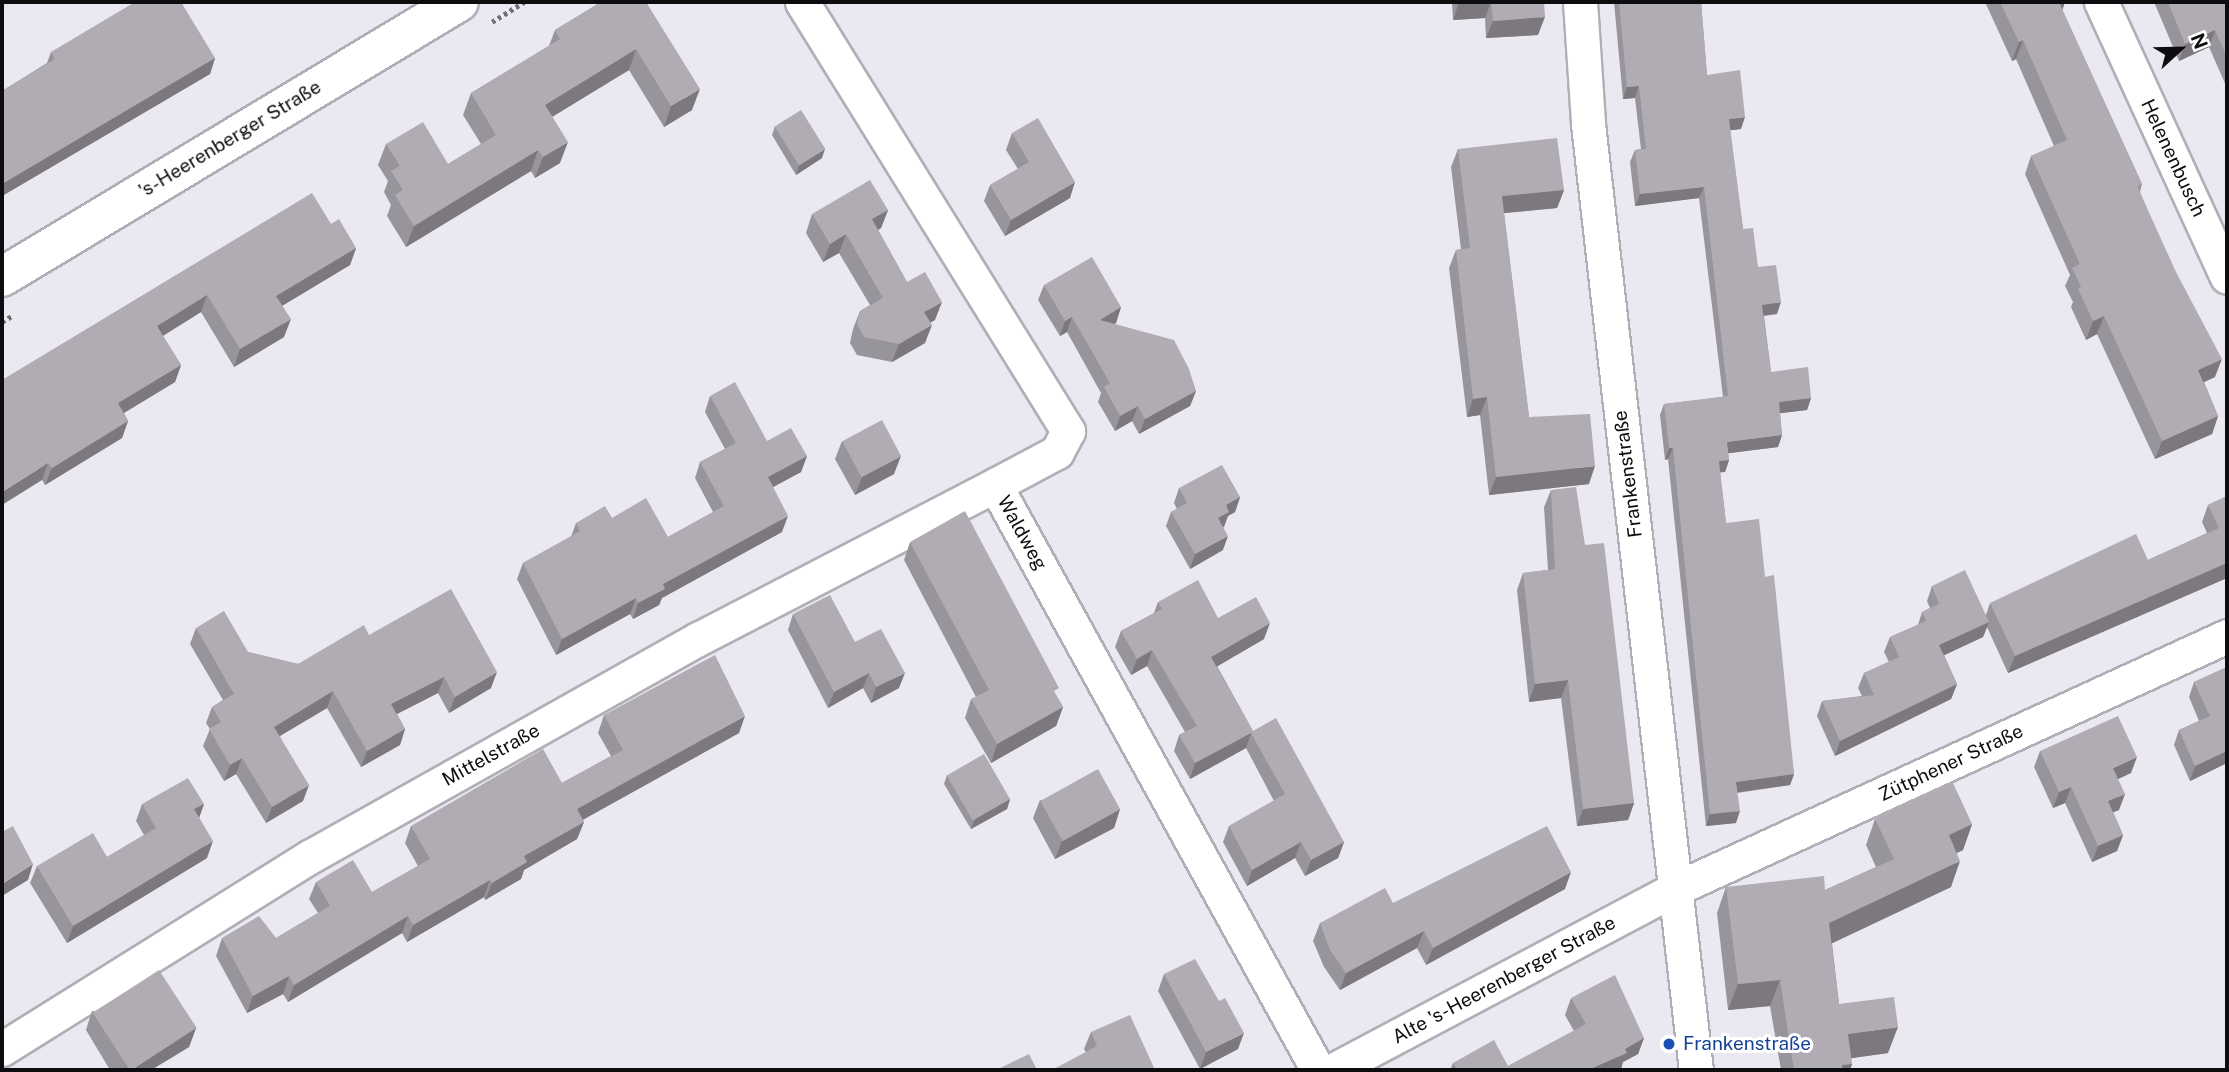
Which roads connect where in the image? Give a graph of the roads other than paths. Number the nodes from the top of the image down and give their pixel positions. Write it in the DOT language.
graph roads {
  1 [pos="459,2"];
  2 [pos="802,2"];
  3 [pos="1580,2"];
  4 [pos="2101,2"];
  5 [pos="2,277"];
  6 [pos="2227,277"];
  7 [pos="995,485"];
  8 [pos="2227,636"];
  9 [pos="1675,890"];
  10 [pos="2,1049"];
  11 [pos="1318,1070"];
  12 [pos="1333,1070"];
  13 [pos="1696,1070"];
  1 -- 5 [label="street, 's-Heerenberger Straße"];
  2 -- 7 [label="street, Waldweg"];
  3 -- 9 [label="street, Frankenstraße"];
  4 -- 6 [label="street, Helenenbusch"];
  7 -- 10 [label="street, Mittelstraße"];
  7 -- 11 [label="street, Waldweg"];
  8 -- 9 [label="street, Zütphener Straße"];
  9 -- 12 [label="street, Alte 's-Heerenberger Straße"];
  9 -- 13 [label="street, Frankenstraße"];
}
